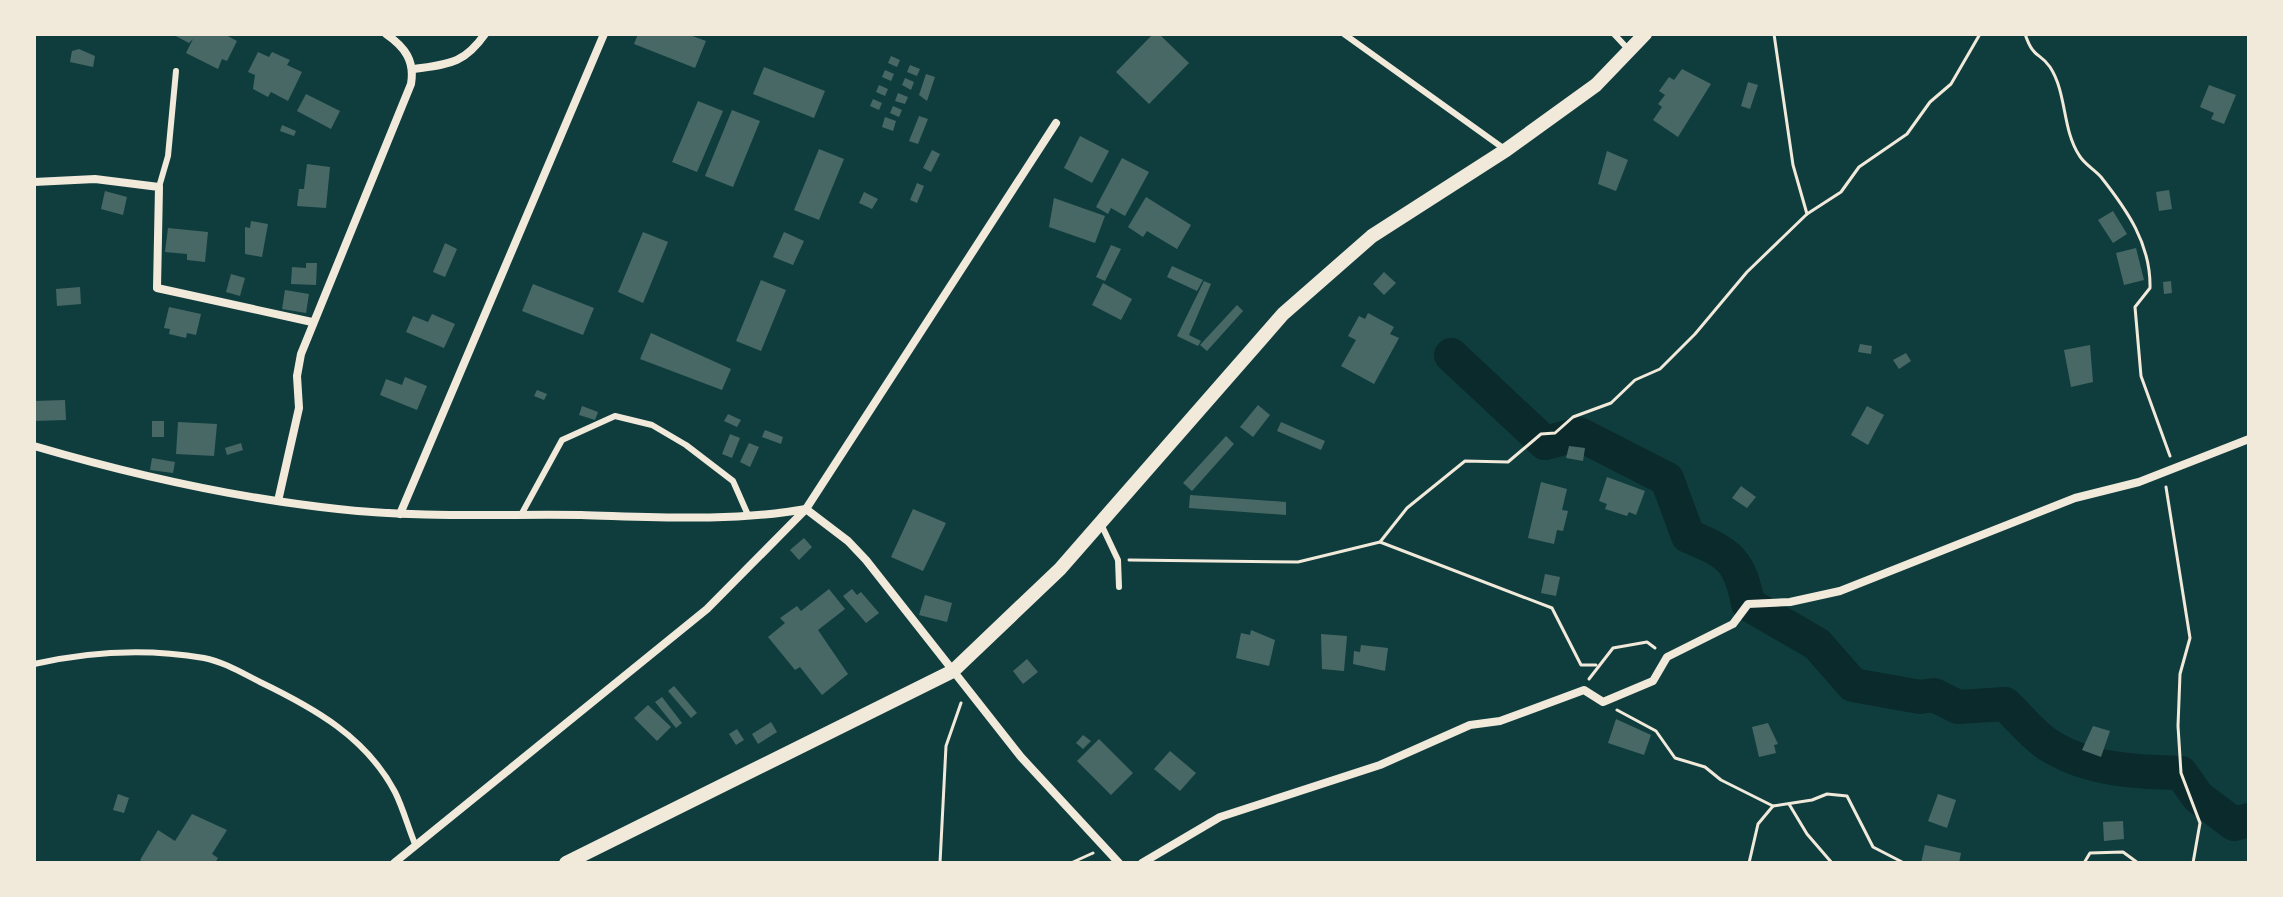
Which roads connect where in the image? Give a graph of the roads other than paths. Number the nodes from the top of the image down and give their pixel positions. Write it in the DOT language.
graph roads {
  1 [pos="386,34"];
  2 [pos="485,34"];
  3 [pos="604,34"];
  4 [pos="1344,34"];
  5 [pos="1614,34"];
  6 [pos="1645,34"];
  7 [pos="1631,53"];
  8 [pos="414,69"];
  9 [pos="176,71"];
  10 [pos="1056,123"];
  11 [pos="1506,150"];
  12 [pos="34,182"];
  13 [pos="159,187"];
  14 [pos="312,322"];
  15 [pos="2249,439"];
  16 [pos="34,446"];
  17 [pos="278,501"];
  18 [pos="806,509"];
  19 [pos="400,514"];
  20 [pos="521,515"];
  21 [pos="748,515"];
  22 [pos="1101,524"];
  23 [pos="1119,587"];
  24 [pos="34,664"];
  25 [pos="953,671"];
  26 [pos="415,844"];
  27 [pos="394,863"];
  28 [pos="566,863"];
  29 [pos="1119,863"];
  30 [pos="1142,863"];
  1 -- 8 [label="street"];
  2 -- 8 [label="street"];
  3 -- 19 [label="street"];
  4 -- 11 [label="lane"];
  5 -- 7 [label="lane"];
  6 -- 7 [label="street"];
  7 -- 11 [label="street"];
  8 -- 14 [label="street"];
  9 -- 13 [label="lane"];
  10 -- 18 [label="street"];
  11 -- 22 [label="street"];
  12 -- 13 [label="street"];
  13 -- 14 [label="street"];
  14 -- 17 [label="street"];
  15 -- 30 [label="street"];
  16 -- 17 [label="street"];
  17 -- 19 [label="street"];
  18 -- 21 [label="street"];
  18 -- 25 [label="street"];
  18 -- 26 [label="street"];
  19 -- 20 [label="street"];
  20 -- 21 [label="street"];
  20 -- 21 [label="lane"];
  22 -- 23 [label="lane"];
  22 -- 25 [label="street"];
  24 -- 26 [label="lane"];
  25 -- 28 [label="street"];
  25 -- 29 [label="street"];
  26 -- 27 [label="street"];
}
